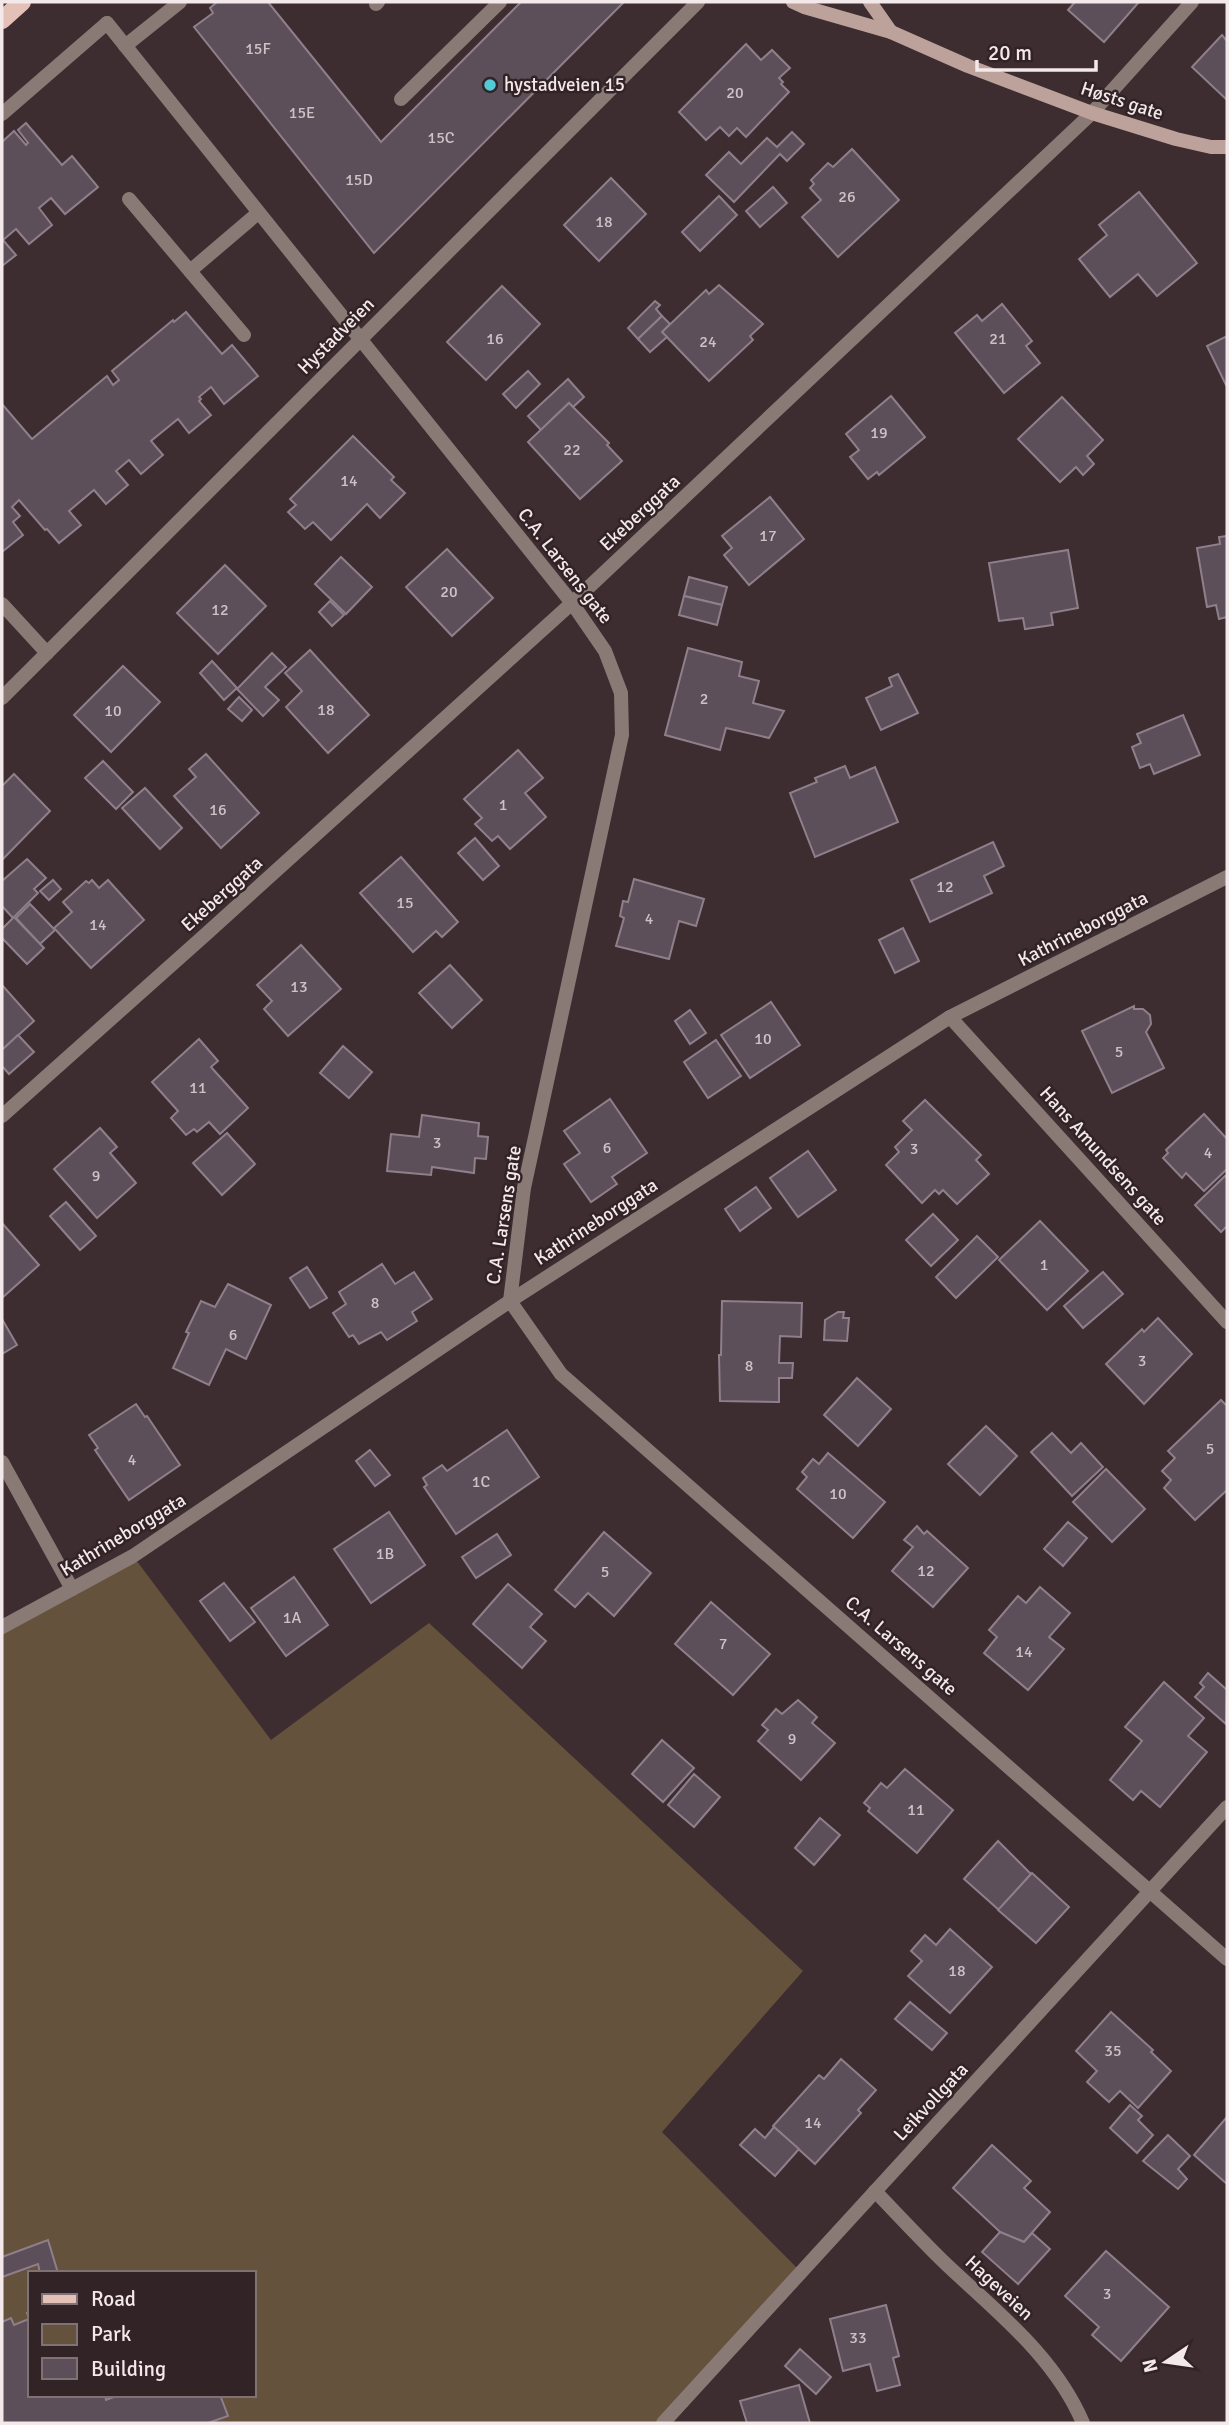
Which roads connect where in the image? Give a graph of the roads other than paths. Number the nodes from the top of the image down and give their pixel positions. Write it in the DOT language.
graph roads {
  1 [pos="22,2"];
  2 [pos="180,2"];
  3 [pos="499,2"];
  4 [pos="698,2"];
  5 [pos="793,2"];
  6 [pos="870,2"];
  7 [pos="1192,2"];
  8 [pos="2,20"];
  9 [pos="891,32"];
  10 [pos="125,46"];
  11 [pos="401,99"];
  12 [pos="1092,113"];
  13 [pos="2,114"];
  14 [pos="1227,147"];
  15 [pos="129,198"];
  16 [pos="258,213"];
  17 [pos="190,271"];
  18 [pos="244,335"];
  19 [pos="360,340"];
  20 [pos="572,603"];
  21 [pos="2,604"];
  22 [pos="47,653"];
  23 [pos="2,698"];
  24 [pos="1227,877"];
  25 [pos="950,1017"];
  26 [pos="2,1116"];
  27 [pos="510,1301"];
  28 [pos="1227,1322"];
  29 [pos="2,1462"];
  30 [pos="72,1589"];
  31 [pos="2,1627"];
  32 [pos="1227,1807"];
  33 [pos="1151,1891"];
  34 [pos="1227,1959"];
  35 [pos="875,2191"];
  36 [pos="663,2423"];
  37 [pos="1083,2423"];
  1 -- 8 [label="main road"];
  2 -- 10 [label="street"];
  3 -- 11 [label="street"];
  4 -- 19 [label="street, Hystadveien"];
  5 -- 9 [label="main road, Høsts gate"];
  6 -- 9 [label="main road"];
  7 -- 12 [label="street, Ekeberggata"];
  9 -- 12 [label="main road, Høsts gate"];
  10 -- 13 [label="street, C.A. Larsens gate"];
  10 -- 16 [label="street, C.A. Larsens gate"];
  12 -- 14 [label="main road, Høsts gate"];
  12 -- 20 [label="street, Ekeberggata"];
  15 -- 17 [label="street"];
  16 -- 17 [label="street"];
  16 -- 19 [label="street, C.A. Larsens gate"];
  17 -- 18 [label="street"];
  19 -- 20 [label="street, C.A. Larsens gate"];
  19 -- 22 [label="street, Hystadveien"];
  20 -- 26 [label="street, Ekeberggata"];
  20 -- 27 [label="street, C.A. Larsens gate"];
  21 -- 22 [label="street"];
  22 -- 23 [label="street, Hystadveien"];
  24 -- 25 [label="street, Kathrineborggata"];
  25 -- 27 [label="street, Kathrineborggata"];
  25 -- 28 [label="street, Hans Amundsens gate"];
  27 -- 30 [label="street, Kathrineborggata"];
  27 -- 33 [label="street, C.A. Larsens gate"];
  29 -- 30 [label="street"];
  30 -- 31 [label="street, Kathrineborggata"];
  32 -- 33 [label="street, Leikvollgata"];
  33 -- 34 [label="street, C.A. Larsens gate"];
  33 -- 35 [label="street, Leikvollgata"];
  35 -- 36 [label="street, Leikvollgata"];
  35 -- 37 [label="street, Hageveien"];
}
